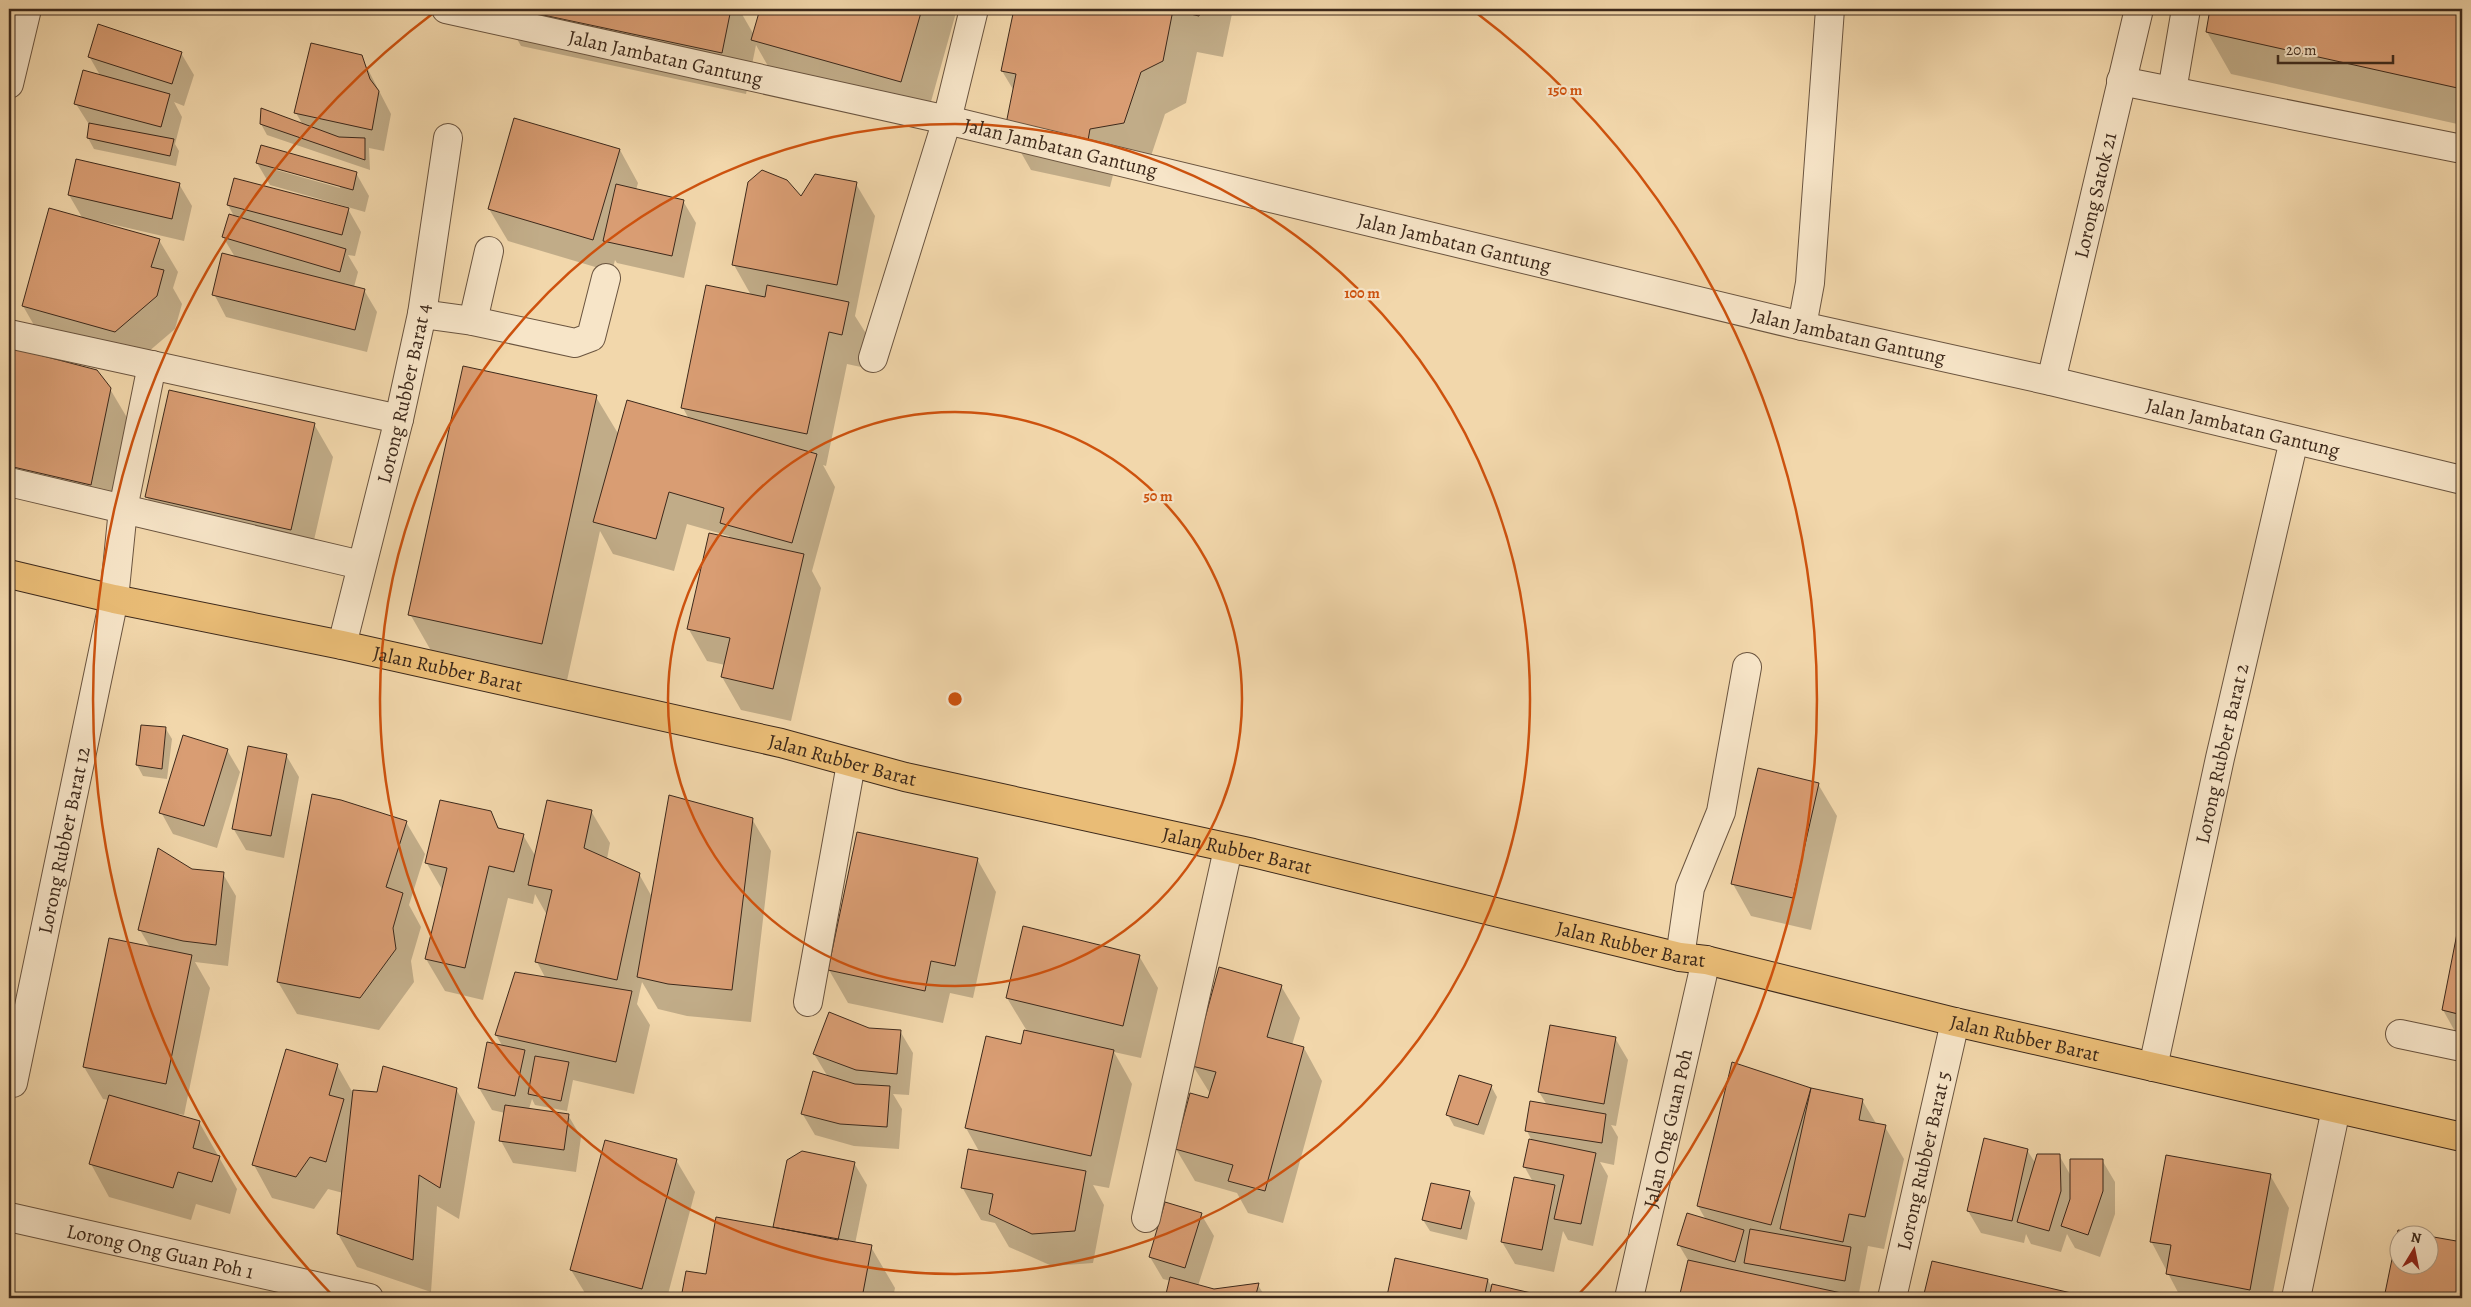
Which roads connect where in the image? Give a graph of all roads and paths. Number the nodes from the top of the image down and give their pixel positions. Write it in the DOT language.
graph roads {
  1 [pos="27,9"];
  2 [pos="446,9"];
  3 [pos="974,9"];
  4 [pos="1830,9"];
  5 [pos="2139,9"];
  6 [pos="2186,9"];
  7 [pos="2121,81"];
  8 [pos="9,84"];
  9 [pos="2172,91"];
  10 [pos="947,120"];
  11 [pos="448,138"];
  12 [pos="2462,149"];
  13 [pos="489,251"];
  14 [pos="606,278"];
  15 [pos="422,314"];
  16 [pos="473,321"];
  17 [pos="1802,326"];
  18 [pos="9,334"];
  19 [pos="873,358"];
  20 [pos="152,365"];
  21 [pos="2051,381"];
  22 [pos="400,419"];
  23 [pos="2294,440"];
  24 [pos="2462,480"];
  25 [pos="9,482"];
  26 [pos="123,509"];
  27 [pos="361,565"];
  28 [pos="9,574"];
  29 [pos="114,599"];
  30 [pos="342,645"];
  31 [pos="1748,667"];
  32 [pos="851,764"];
  33 [pos="1228,849"];
  34 [pos="1680,957"];
  35 [pos="1706,960"];
  36 [pos="808,1002"];
  37 [pos="1955,1022"];
  38 [pos="2400,1034"];
  39 [pos="2462,1047"];
  40 [pos="2153,1067"];
  41 [pos="13,1083"];
  42 [pos="2336,1109"];
  43 [pos="2462,1137"];
  44 [pos="9,1217"];
  45 [pos="1146,1218"];
  46 [pos="369,1298"];
  47 [pos="1629,1298"];
  48 [pos="1892,1298"];
  49 [pos="2296,1298"];
  1 -- 8 [label="street"];
  2 -- 10 [label="street, Jalan Jambatan Gantung"];
  3 -- 10 [label="street"];
  4 -- 17 [label="street"];
  5 -- 7 [label="street, Lorong Satok 21"];
  6 -- 9 [label="street"];
  7 -- 9 [label="street"];
  7 -- 21 [label="street, Lorong Satok 21"];
  9 -- 12 [label="street"];
  10 -- 17 [label="street, Jalan Jambatan Gantung"];
  10 -- 19 [label="street"];
  11 -- 15 [label="street, Lorong Rubber Barat 4"];
  13 -- 16 [label="street"];
  14 -- 16 [label="street"];
  15 -- 16 [label="street"];
  15 -- 22 [label="street, Lorong Rubber Barat 4"];
  17 -- 21 [label="street, Jalan Jambatan Gantung"];
  18 -- 20 [label="street"];
  20 -- 22 [label="street"];
  20 -- 26 [label="street, Lorong Rubber Barat 12"];
  21 -- 23 [label="street, Jalan Jambatan Gantung"];
  22 -- 27 [label="street, Lorong Rubber Barat 4"];
  23 -- 24 [label="street, Jalan Jambatan Gantung"];
  23 -- 40 [label="street, Lorong Rubber Barat 2"];
  25 -- 26 [label="street"];
  26 -- 27 [label="street"];
  26 -- 29 [label="street, Lorong Rubber Barat 12"];
  27 -- 30 [label="street, Lorong Rubber Barat 4"];
  28 -- 29 [label="main road, Jalan Rubber Barat"];
  29 -- 30 [label="main road, Jalan Rubber Barat"];
  29 -- 41 [label="street, Lorong Rubber Barat 12"];
  30 -- 32 [label="main road, Jalan Rubber Barat"];
  31 -- 34 [label="street"];
  32 -- 33 [label="main road, Jalan Rubber Barat"];
  32 -- 36 [label="street"];
  33 -- 34 [label="main road, Jalan Rubber Barat"];
  33 -- 45 [label="street"];
  34 -- 35 [label="main road, Jalan Rubber Barat"];
  35 -- 37 [label="main road, Jalan Rubber Barat"];
  35 -- 47 [label="street, Jalan Ong Guan Poh"];
  37 -- 40 [label="main road, Jalan Rubber Barat"];
  37 -- 48 [label="street, Lorong Rubber Barat 5"];
  38 -- 39 [label="street"];
  40 -- 42 [label="main road, Jalan Rubber Barat"];
  42 -- 43 [label="main road, Jalan Rubber Barat"];
  42 -- 49 [label="street"];
  44 -- 46 [label="street, Lorong Ong Guan Poh 1"];
}
